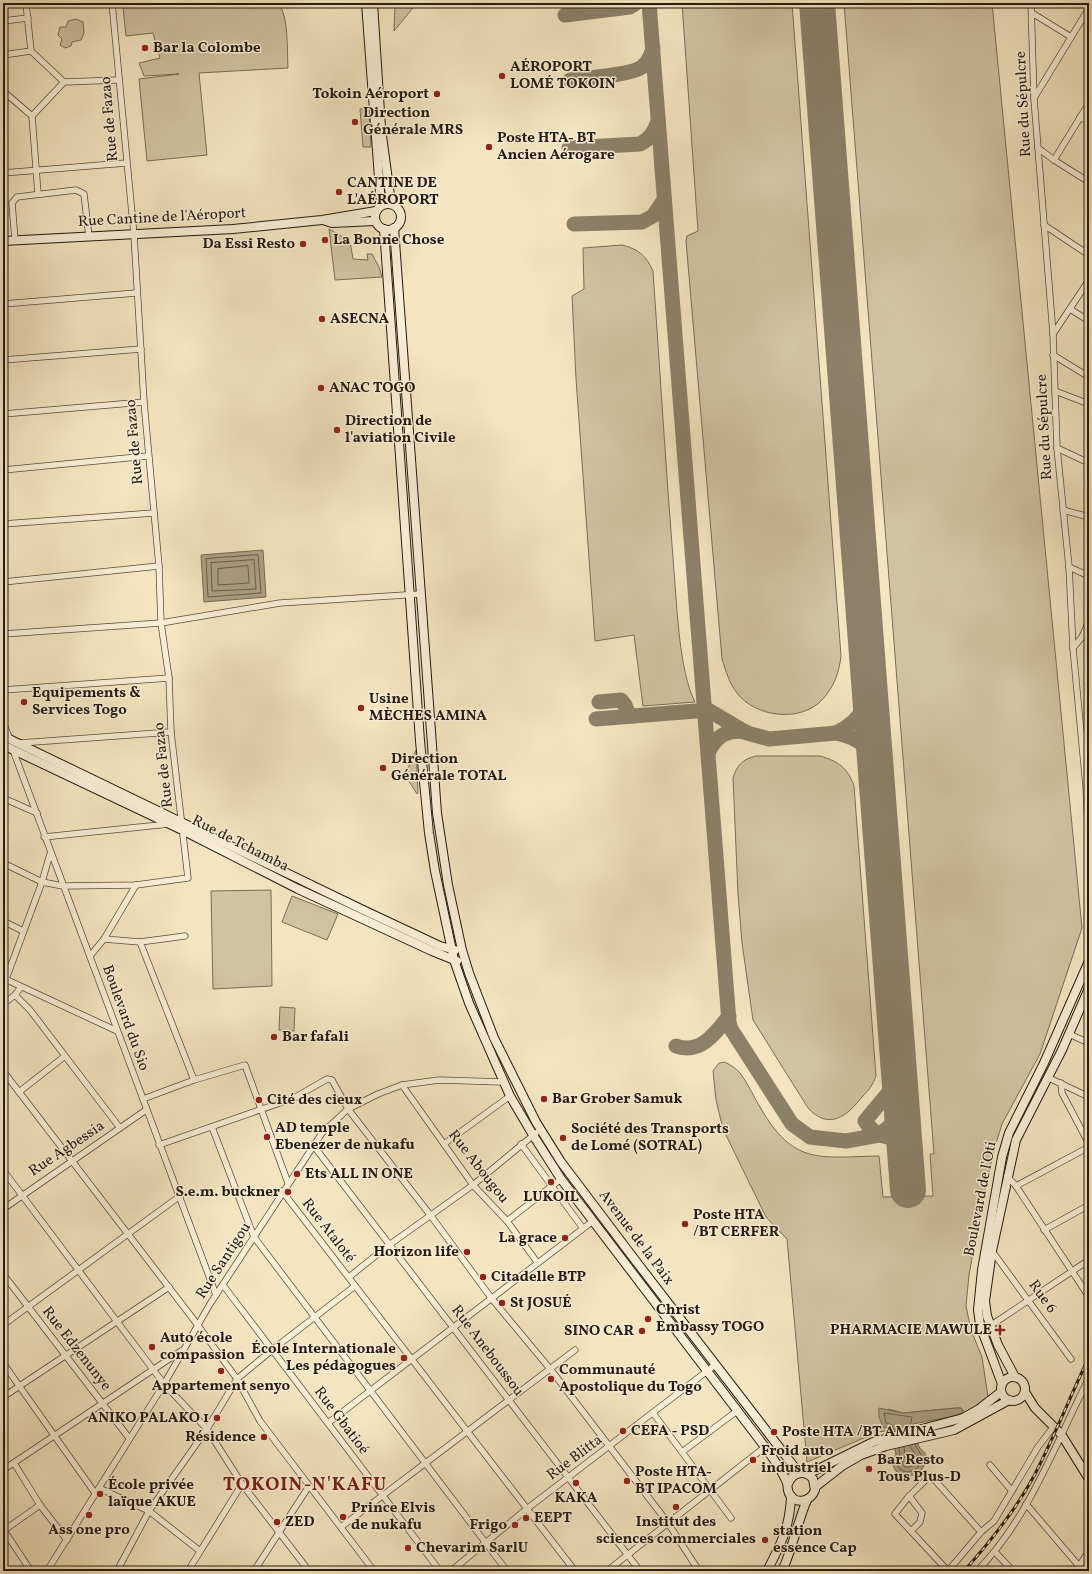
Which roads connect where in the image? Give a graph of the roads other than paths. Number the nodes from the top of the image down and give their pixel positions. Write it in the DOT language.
graph roads {
  1 [pos="26,3"];
  2 [pos="112,3"];
  3 [pos="366,3"];
  4 [pos="1031,3"];
  5 [pos="374,7"];
  6 [pos="1089,8"];
  7 [pos="1032,12"];
  8 [pos="28,18"];
  9 [pos="3,21"];
  10 [pos="1071,37"];
  11 [pos="32,51"];
  12 [pos="3,55"];
  13 [pos="118,80"];
  14 [pos="64,82"];
  15 [pos="3,92"];
  16 [pos="1034,99"];
  17 [pos="1089,103"];
  18 [pos="32,116"];
  19 [pos="1080,116"];
  20 [pos="1089,122"];
  21 [pos="1038,148"];
  22 [pos="1054,160"];
  23 [pos="126,163"];
  24 [pos="36,170"];
  25 [pos="3,173"];
  26 [pos="1089,182"];
  27 [pos="38,194"];
  28 [pos="391,204"];
  29 [pos="379,208"];
  30 [pos="322,220"];
  31 [pos="375,221"];
  32 [pos="1044,225"];
  33 [pos="394,228"];
  34 [pos="384,229"];
  35 [pos="134,235"];
  36 [pos="88,237"];
  37 [pos="15,240"];
  38 [pos="3,241"];
  39 [pos="1089,255"];
  40 [pos="1089,280"];
  41 [pos="136,294"];
  42 [pos="3,304"];
  43 [pos="1070,309"];
  44 [pos="1089,321"];
  45 [pos="1053,334"];
  46 [pos="141,349"];
  47 [pos="1053,355"];
  48 [pos="3,360"];
  49 [pos="1089,377"];
  50 [pos="1055,391"];
  51 [pos="144,402"];
  52 [pos="1089,404"];
  53 [pos="3,414"];
  54 [pos="1057,448"];
  55 [pos="148,456"];
  56 [pos="1089,462"];
  57 [pos="3,470"];
  58 [pos="1063,510"];
  59 [pos="154,513"];
  60 [pos="1089,517"];
  61 [pos="3,524"];
  62 [pos="159,566"];
  63 [pos="1069,567"];
  64 [pos="1089,576"];
  65 [pos="3,582"];
  66 [pos="421,594"];
  67 [pos="410,596"];
  68 [pos="1089,621"];
  69 [pos="161,623"];
  70 [pos="3,634"];
  71 [pos="1073,648"];
  72 [pos="169,678"];
  73 [pos="3,690"];
  74 [pos="3,722"];
  75 [pos="171,732"];
  76 [pos="5,740"];
  77 [pos="16,746"];
  78 [pos="3,798"];
  79 [pos="37,814"];
  80 [pos="181,821"];
  81 [pos="168,824"];
  82 [pos="182,830"];
  83 [pos="44,837"];
  84 [pos="1089,850"];
  85 [pos="50,854"];
  86 [pos="3,863"];
  87 [pos="42,882"];
  88 [pos="136,885"];
  89 [pos="63,886"];
  90 [pos="3,921"];
  91 [pos="23,931"];
  92 [pos="185,936"];
  93 [pos="104,939"];
  94 [pos="140,942"];
  95 [pos="452,950"];
  96 [pos="462,950"];
  97 [pos="90,956"];
  98 [pos="454,960"];
  99 [pos="466,961"];
  100 [pos="1089,961"];
  101 [pos="4,979"];
  102 [pos="22,987"];
  103 [pos="1089,988"];
  104 [pos="15,995"];
  105 [pos="3,1004"];
  106 [pos="116,1031"];
  107 [pos="1069,1034"];
  108 [pos="1089,1043"];
  109 [pos="65,1056"];
  110 [pos="3,1071"];
  111 [pos="1048,1078"];
  112 [pos="194,1080"];
  113 [pos="503,1082"];
  114 [pos="1061,1083"];
  115 [pos="402,1085"];
  116 [pos="19,1092"];
  117 [pos="510,1096"];
  118 [pos="1089,1097"];
  119 [pos="143,1099"];
  120 [pos="348,1108"];
  121 [pos="260,1109"];
  122 [pos="146,1110"];
  123 [pos="212,1127"];
  124 [pos="120,1128"];
  125 [pos="541,1130"];
  126 [pos="533,1135"];
  127 [pos="159,1144"];
  128 [pos="444,1144"];
  129 [pos="521,1144"];
  130 [pos="1089,1144"];
  131 [pos="313,1145"];
  132 [pos="1089,1147"];
  133 [pos="71,1160"];
  134 [pos="3,1170"];
  135 [pos="1007,1176"];
  136 [pos="561,1179"];
  137 [pos="288,1183"];
  138 [pos="473,1185"];
  139 [pos="552,1186"];
  140 [pos="1016,1186"];
  141 [pos="282,1191"];
  142 [pos="22,1195"];
  143 [pos="180,1196"];
  144 [pos="1089,1205"];
  145 [pos="3,1209"];
  146 [pos="431,1216"];
  147 [pos="507,1221"];
  148 [pos="592,1221"];
  149 [pos="582,1227"];
  150 [pos="1044,1230"];
  151 [pos="129,1234"];
  152 [pos="254,1237"];
  153 [pos="389,1245"];
  154 [pos="992,1250"];
  155 [pos="1089,1260"];
  156 [pos="537,1262"];
  157 [pos="79,1270"];
  158 [pos="1072,1271"];
  159 [pos="3,1274"];
  160 [pos="349,1278"];
  161 [pos="223,1285"];
  162 [pos="169,1286"];
  163 [pos="356,1286"];
  164 [pos="216,1295"];
  165 [pos="1089,1297"];
  166 [pos="492,1299"];
  167 [pos="1029,1300"];
  168 [pos="28,1307"];
  169 [pos="314,1318"];
  170 [pos="118,1322"];
  171 [pos="198,1324"];
  172 [pos="3,1325"];
  173 [pos="990,1326"];
  174 [pos="454,1328"];
  175 [pos="272,1350"];
  176 [pos="575,1350"];
  177 [pos="182,1351"];
  178 [pos="65,1355"];
  179 [pos="1071,1359"];
  180 [pos="412,1360"];
  181 [pos="3,1363"];
  182 [pos="715,1365"];
  183 [pos="154,1370"];
  184 [pos="551,1370"];
  185 [pos="708,1371"];
  186 [pos="1015,1376"];
  187 [pos="1089,1378"];
  188 [pos="237,1379"];
  189 [pos="164,1384"];
  190 [pos="1087,1385"];
  191 [pos="19,1386"];
  192 [pos="1002,1388"];
  193 [pos="370,1392"];
  194 [pos="1025,1392"];
  195 [pos="3,1397"];
  196 [pos="1009,1400"];
  197 [pos="1018,1400"];
  198 [pos="510,1401"];
  199 [pos="103,1404"];
  200 [pos="1035,1408"];
  201 [pos="737,1410"];
  202 [pos="653,1413"];
  203 [pos="328,1423"];
  204 [pos="1054,1426"];
  205 [pos="207,1429"];
  206 [pos="468,1431"];
  207 [pos="1061,1434"];
  208 [pos="54,1437"];
  209 [pos="129,1438"];
  210 [pos="610,1446"];
  211 [pos="873,1446"];
  212 [pos="765,1447"];
  213 [pos="682,1452"];
  214 [pos="14,1463"];
  215 [pos="426,1465"];
  216 [pos="990,1465"];
  217 [pos="3,1470"];
  218 [pos="799,1473"];
  219 [pos="808,1474"];
  220 [pos="568,1478"];
  221 [pos="1089,1479"];
  222 [pos="242,1484"];
  223 [pos="788,1484"];
  224 [pos="309,1486"];
  225 [pos="815,1486"];
  226 [pos="99,1488"];
  227 [pos="710,1490"];
  228 [pos="1012,1491"];
  229 [pos="95,1494"];
  230 [pos="382,1496"];
  231 [pos="791,1496"];
  232 [pos="909,1496"];
  233 [pos="807,1500"];
  234 [pos="1026,1504"];
  235 [pos="40,1505"];
  236 [pos="528,1508"];
  237 [pos="149,1511"];
  238 [pos="731,1518"];
  239 [pos="668,1523"];
  240 [pos="342,1527"];
  241 [pos="3,1530"];
  242 [pos="279,1531"];
  243 [pos="911,1531"];
  244 [pos="981,1532"];
  245 [pos="67,1540"];
  246 [pos="486,1544"];
  247 [pos="200,1551"];
  248 [pos="1089,1551"];
  249 [pos="995,1552"];
  250 [pos="628,1555"];
  251 [pos="1078,1569"];
  252 [pos="50,1570"];
  253 [pos="31,1571"];
  254 [pos="117,1571"];
  255 [pos="188,1571"];
  256 [pos="254,1571"];
  257 [pos="309,1571"];
  258 [pos="374,1571"];
  259 [pos="440,1571"];
  260 [pos="451,1571"];
  261 [pos="507,1571"];
  262 [pos="575,1571"];
  263 [pos="607,1571"];
  264 [pos="640,1571"];
  265 [pos="699,1571"];
  266 [pos="767,1571"];
  267 [pos="782,1571"];
  268 [pos="948,1571"];
  269 [pos="977,1571"];
  270 [pos="1013,1571"];
  1 -- 8 [label="street"];
  2 -- 13 [label="street, Rue de Fazao"];
  3 -- 29 [label="main road"];
  4 -- 7 [label="street, Rue du Sépulcre"];
  5 -- 28 [label="main road"];
  6 -- 10 [label="street"];
  7 -- 10 [label="street"];
  7 -- 16 [label="street, Rue du Sépulcre"];
  8 -- 9 [label="street"];
  8 -- 11 [label="street"];
  10 -- 16 [label="street"];
  11 -- 12 [label="street"];
  11 -- 14 [label="street"];
  13 -- 14 [label="street"];
  13 -- 23 [label="street, Rue de Fazao"];
  14 -- 18 [label="street"];
  15 -- 18 [label="street"];
  16 -- 21 [label="street, Rue du Sépulcre"];
  17 -- 19 [label="street"];
  18 -- 24 [label="street"];
  19 -- 20 [label="street"];
  19 -- 22 [label="street"];
  21 -- 22 [label="street"];
  21 -- 32 [label="street, Rue du Sépulcre"];
  22 -- 26 [label="street"];
  23 -- 24 [label="street"];
  23 -- 35 [label="street, Rue de Fazao"];
  24 -- 25 [label="street"];
  24 -- 27 [label="street"];
  27 -- 36 [label="street"];
  27 -- 37 [label="street"];
  28 -- 29 [label="main road"];
  28 -- 33 [label="main road"];
  29 -- 30 [label="main road"];
  29 -- 31 [label="main road"];
  30 -- 31 [label="main road"];
  30 -- 35 [label="main road, Rue Cantine de l'Aéroport"];
  31 -- 34 [label="main road"];
  32 -- 39 [label="street"];
  32 -- 45 [label="street, Rue du Sépulcre"];
  33 -- 34 [label="main road"];
  33 -- 66 [label="main road, Avenue de la Paix"];
  34 -- 67 [label="main road"];
  35 -- 36 [label="main road, Rue Cantine de l'Aéroport"];
  35 -- 41 [label="street, Rue de Fazao"];
  36 -- 37 [label="main road, Rue Cantine de l'Aéroport"];
  37 -- 38 [label="main road, Rue Cantine de l'Aéroport"];
  40 -- 43 [label="street"];
  41 -- 42 [label="street"];
  41 -- 46 [label="street, Rue de Fazao"];
  43 -- 44 [label="street"];
  43 -- 45 [label="street"];
  45 -- 47 [label="street, Rue du Sépulcre"];
  46 -- 48 [label="street"];
  46 -- 51 [label="street, Rue de Fazao"];
  47 -- 49 [label="street"];
  47 -- 50 [label="street, Rue du Sépulcre"];
  50 -- 52 [label="street"];
  50 -- 54 [label="street, Rue du Sépulcre"];
  51 -- 53 [label="street"];
  51 -- 55 [label="street, Rue de Fazao"];
  54 -- 56 [label="street"];
  54 -- 58 [label="street, Rue du Sépulcre"];
  55 -- 57 [label="street"];
  55 -- 59 [label="street, Rue de Fazao"];
  58 -- 60 [label="street"];
  58 -- 63 [label="street, Rue du Sépulcre"];
  59 -- 61 [label="street"];
  59 -- 62 [label="street, Rue de Fazao"];
  62 -- 65 [label="street"];
  62 -- 69 [label="street, Rue de Fazao"];
  63 -- 64 [label="street"];
  63 -- 71 [label="street, Rue du Sépulcre"];
  66 -- 67 [label="street"];
  66 -- 96 [label="main road, Avenue de la Paix"];
  67 -- 69 [label="street"];
  67 -- 95 [label="main road"];
  68 -- 71 [label="street"];
  69 -- 70 [label="street"];
  69 -- 72 [label="street, Rue de Fazao"];
  71 -- 84 [label="street, Rue du Sépulcre"];
  72 -- 73 [label="street"];
  72 -- 75 [label="street, Rue de Fazao"];
  74 -- 76 [label="street"];
  75 -- 77 [label="street"];
  75 -- 80 [label="street, Rue de Fazao"];
  76 -- 77 [label="main road, Rue de Tchamba"];
  77 -- 79 [label="street, Boulevard du Sio"];
  77 -- 80 [label="main road, Rue de Tchamba"];
  77 -- 81 [label="main road, Rue de Tchamba"];
  78 -- 79 [label="street"];
  79 -- 83 [label="street, Boulevard du Sio"];
  80 -- 81 [label="street"];
  80 -- 82 [label="street, Rue de Fazao"];
  80 -- 95 [label="main road, Rue de Tchamba"];
  81 -- 82 [label="main road, Rue de Tchamba"];
  81 -- 83 [label="street"];
  82 -- 88 [label="street, Rue de Fazao"];
  82 -- 98 [label="main road, Rue de Tchamba"];
  83 -- 85 [label="street, Boulevard du Sio"];
  85 -- 87 [label="street"];
  85 -- 89 [label="street, Boulevard du Sio"];
  86 -- 87 [label="street"];
  87 -- 89 [label="street"];
  87 -- 91 [label="street"];
  88 -- 89 [label="street"];
  88 -- 93 [label="street"];
  89 -- 97 [label="street, Boulevard du Sio"];
  90 -- 91 [label="street"];
  91 -- 101 [label="street"];
  92 -- 94 [label="street"];
  93 -- 94 [label="street"];
  93 -- 97 [label="street"];
  94 -- 112 [label="street"];
  95 -- 96 [label="main road, Rue de Tchamba"];
  95 -- 98 [label="main road"];
  96 -- 99 [label="main road, Avenue de la Paix"];
  97 -- 106 [label="street, Boulevard du Sio"];
  98 -- 99 [label="main road, Rue de Tchamba"];
  98 -- 113 [label="main road"];
  99 -- 125 [label="main road, Avenue de la Paix"];
  100 -- 192 [label="main road, Boulevard de l'Oti"];
  101 -- 102 [label="street"];
  102 -- 104 [label="street"];
  102 -- 106 [label="street"];
  103 -- 107 [label="main road, Boulevard de l'Oti"];
  104 -- 105 [label="street"];
  104 -- 109 [label="street"];
  106 -- 119 [label="street, Boulevard du Sio"];
  107 -- 108 [label="street"];
  107 -- 111 [label="main road, Boulevard de l'Oti"];
  109 -- 116 [label="street"];
  109 -- 124 [label="street"];
  110 -- 116 [label="street"];
  111 -- 114 [label="street"];
  111 -- 135 [label="main road, Boulevard de l'Oti"];
  112 -- 119 [label="street"];
  112 -- 121 [label="street"];
  113 -- 115 [label="street, Rue Santigou"];
  113 -- 117 [label="main road"];
  114 -- 118 [label="street"];
  114 -- 130 [label="street"];
  115 -- 120 [label="street, Rue Santigou"];
  115 -- 128 [label="street, Rue Abougou"];
  116 -- 133 [label="street"];
  117 -- 126 [label="main road"];
  117 -- 128 [label="street"];
  119 -- 122 [label="street, Boulevard du Sio"];
  120 -- 121 [label="street"];
  120 -- 131 [label="street, Rue Santigou"];
  120 -- 146 [label="street"];
  121 -- 123 [label="street"];
  121 -- 137 [label="street"];
  122 -- 124 [label="street, Rue Agbessia"];
  122 -- 127 [label="street, Boulevard du Sio"];
  123 -- 127 [label="street"];
  123 -- 152 [label="street"];
  124 -- 133 [label="street, Rue Agbessia"];
  125 -- 126 [label="street"];
  125 -- 182 [label="main road, Avenue de la Paix"];
  126 -- 129 [label="street"];
  126 -- 136 [label="main road"];
  127 -- 143 [label="street, Boulevard du Sio"];
  128 -- 138 [label="street, Rue Abougou"];
  129 -- 138 [label="street"];
  129 -- 139 [label="street"];
  131 -- 137 [label="street, Rue Santigou"];
  131 -- 153 [label="street, Rue Aneboussou"];
  132 -- 140 [label="street"];
  133 -- 142 [label="street, Rue Agbessia"];
  133 -- 151 [label="street"];
  134 -- 142 [label="street"];
  135 -- 140 [label="street"];
  135 -- 154 [label="main road, Boulevard de l'Oti"];
  136 -- 139 [label="street"];
  136 -- 148 [label="main road"];
  137 -- 141 [label="street, Rue Santigou"];
  138 -- 146 [label="street"];
  138 -- 147 [label="street, Rue Abougou"];
  139 -- 147 [label="street"];
  139 -- 149 [label="street"];
  140 -- 150 [label="street"];
  141 -- 152 [label="street, Rue Santigou"];
  141 -- 160 [label="street, Rue Ataloté"];
  142 -- 145 [label="street, Rue Agbessia"];
  142 -- 157 [label="street"];
  143 -- 151 [label="street"];
  143 -- 164 [label="street, Boulevard du Sio"];
  144 -- 150 [label="street"];
  146 -- 153 [label="street"];
  146 -- 166 [label="street"];
  147 -- 156 [label="street, Rue Abougou"];
  148 -- 149 [label="street"];
  148 -- 185 [label="main road"];
  149 -- 156 [label="street"];
  150 -- 158 [label="street"];
  151 -- 157 [label="street"];
  151 -- 162 [label="street"];
  152 -- 161 [label="street, Rue Santigou"];
  152 -- 169 [label="street"];
  153 -- 160 [label="street"];
  153 -- 174 [label="street, Rue Aneboussou"];
  154 -- 167 [label="street, Rue 6"];
  154 -- 173 [label="main road, Boulevard de l'Oti"];
  155 -- 158 [label="street"];
  156 -- 166 [label="street"];
  157 -- 168 [label="street"];
  157 -- 170 [label="street"];
  158 -- 165 [label="street"];
  158 -- 167 [label="street"];
  159 -- 168 [label="street, Rue Edzenunye"];
  160 -- 163 [label="street, Rue Ataloté"];
  161 -- 164 [label="street, Rue Santigou"];
  161 -- 175 [label="street, Rue Gbatioé"];
  162 -- 170 [label="street"];
  162 -- 171 [label="street"];
  163 -- 169 [label="street"];
  163 -- 180 [label="street, Rue Ataloté"];
  164 -- 171 [label="street, Rue Santigou"];
  166 -- 174 [label="street"];
  166 -- 184 [label="street"];
  167 -- 173 [label="street"];
  167 -- 179 [label="street, Rue 6"];
  168 -- 172 [label="street"];
  168 -- 178 [label="street, Rue Edzenunye"];
  169 -- 175 [label="street"];
  169 -- 193 [label="street"];
  170 -- 178 [label="street"];
  170 -- 183 [label="street"];
  171 -- 177 [label="street, Rue Santigou"];
  171 -- 188 [label="street"];
  173 -- 186 [label="main road, Boulevard de l'Oti"];
  174 -- 180 [label="street"];
  174 -- 198 [label="street, Rue Aneboussou"];
  175 -- 188 [label="street"];
  175 -- 203 [label="street, Rue Gbatioé"];
  176 -- 184 [label="street"];
  177 -- 183 [label="street"];
  177 -- 189 [label="street, Rue Santigou"];
  178 -- 191 [label="street"];
  178 -- 199 [label="street, Rue Edzenunye"];
  180 -- 193 [label="street"];
  180 -- 206 [label="street, Rue Ataloté"];
  181 -- 191 [label="street"];
  182 -- 185 [label="street, Rue Blitta"];
  182 -- 218 [label="main road, Avenue de la Paix"];
  183 -- 189 [label="street"];
  183 -- 199 [label="street"];
  184 -- 198 [label="street"];
  184 -- 210 [label="street"];
  185 -- 201 [label="main road"];
  185 -- 202 [label="street, Rue Blitta"];
  186 -- 192 [label="main road"];
  186 -- 194 [label="main road"];
  187 -- 190 [label="street"];
  188 -- 205 [label="street"];
  188 -- 224 [label="street"];
  189 -- 205 [label="street"];
  189 -- 209 [label="street, Rue Santigou"];
  190 -- 207 [label="street"];
  191 -- 195 [label="street"];
  191 -- 208 [label="street"];
  192 -- 196 [label="main road"];
  192 -- 211 [label="main road"];
  193 -- 203 [label="street"];
  193 -- 215 [label="street"];
  194 -- 197 [label="main road"];
  194 -- 200 [label="main road"];
  196 -- 197 [label="main road"];
  196 -- 211 [label="main road"];
  197 -- 200 [label="main road"];
  198 -- 206 [label="street"];
  198 -- 220 [label="street, Rue Aneboussou"];
  199 -- 208 [label="street"];
  199 -- 209 [label="street, Rue Edzenunye"];
  200 -- 204 [label="main road"];
  201 -- 212 [label="main road"];
  201 -- 213 [label="street"];
  202 -- 210 [label="street, Rue Blitta"];
  202 -- 213 [label="street"];
  203 -- 230 [label="street, Rue Gbatioé"];
  204 -- 207 [label="main road"];
  204 -- 228 [label="street"];
  205 -- 222 [label="street"];
  205 -- 237 [label="street"];
  206 -- 215 [label="street"];
  206 -- 236 [label="street, Rue Ataloté"];
  207 -- 221 [label="main road"];
  207 -- 234 [label="street"];
  208 -- 214 [label="street"];
  208 -- 229 [label="street"];
  209 -- 226 [label="street, Rue Santigou"];
  210 -- 220 [label="street, Rue Blitta"];
  210 -- 239 [label="street"];
  211 -- 219 [label="main road"];
  211 -- 225 [label="main road"];
  212 -- 223 [label="main road"];
  212 -- 227 [label="street"];
  213 -- 227 [label="street"];
  214 -- 217 [label="street"];
  214 -- 235 [label="street"];
  215 -- 230 [label="street"];
  215 -- 246 [label="street"];
  216 -- 228 [label="street"];
  218 -- 219 [label="main road"];
  218 -- 223 [label="main road"];
  219 -- 225 [label="main road"];
  220 -- 236 [label="street, Rue Blitta"];
  220 -- 250 [label="street, Rue Aneboussou"];
  222 -- 242 [label="street"];
  222 -- 247 [label="street"];
  223 -- 231 [label="main road"];
  224 -- 240 [label="street"];
  224 -- 242 [label="street"];
  225 -- 233 [label="main road"];
  226 -- 229 [label="street, Rue Santigou"];
  226 -- 237 [label="street"];
  227 -- 238 [label="street"];
  227 -- 239 [label="street"];
  228 -- 244 [label="street"];
  229 -- 245 [label="street, Rue Santigou"];
  230 -- 240 [label="street"];
  230 -- 259 [label="street, Rue Gbatioé"];
  231 -- 233 [label="main road"];
  231 -- 266 [label="main road"];
  232 -- 243 [label="street"];
  232 -- 243 [label="street"];
  232 -- 244 [label="street"];
  233 -- 267 [label="main road"];
  234 -- 249 [label="street"];
  234 -- 251 [label="street"];
  235 -- 241 [label="street"];
  235 -- 245 [label="street"];
  236 -- 246 [label="street, Rue Blitta"];
  236 -- 262 [label="street, Rue Ataloté"];
  237 -- 247 [label="street"];
  237 -- 254 [label="street"];
  239 -- 250 [label="street"];
  239 -- 265 [label="street"];
  240 -- 258 [label="street"];
  241 -- 253 [label="street"];
  242 -- 256 [label="street"];
  242 -- 257 [label="street"];
  243 -- 268 [label="street"];
  244 -- 268 [label="street"];
  245 -- 252 [label="street, Rue Santigou"];
  246 -- 260 [label="street, Rue Blitta"];
  246 -- 261 [label="street"];
  247 -- 255 [label="street"];
  248 -- 251 [label="street"];
  249 -- 269 [label="street"];
  249 -- 270 [label="street"];
  250 -- 263 [label="street"];
  250 -- 264 [label="street, Rue Aneboussou"];
}
